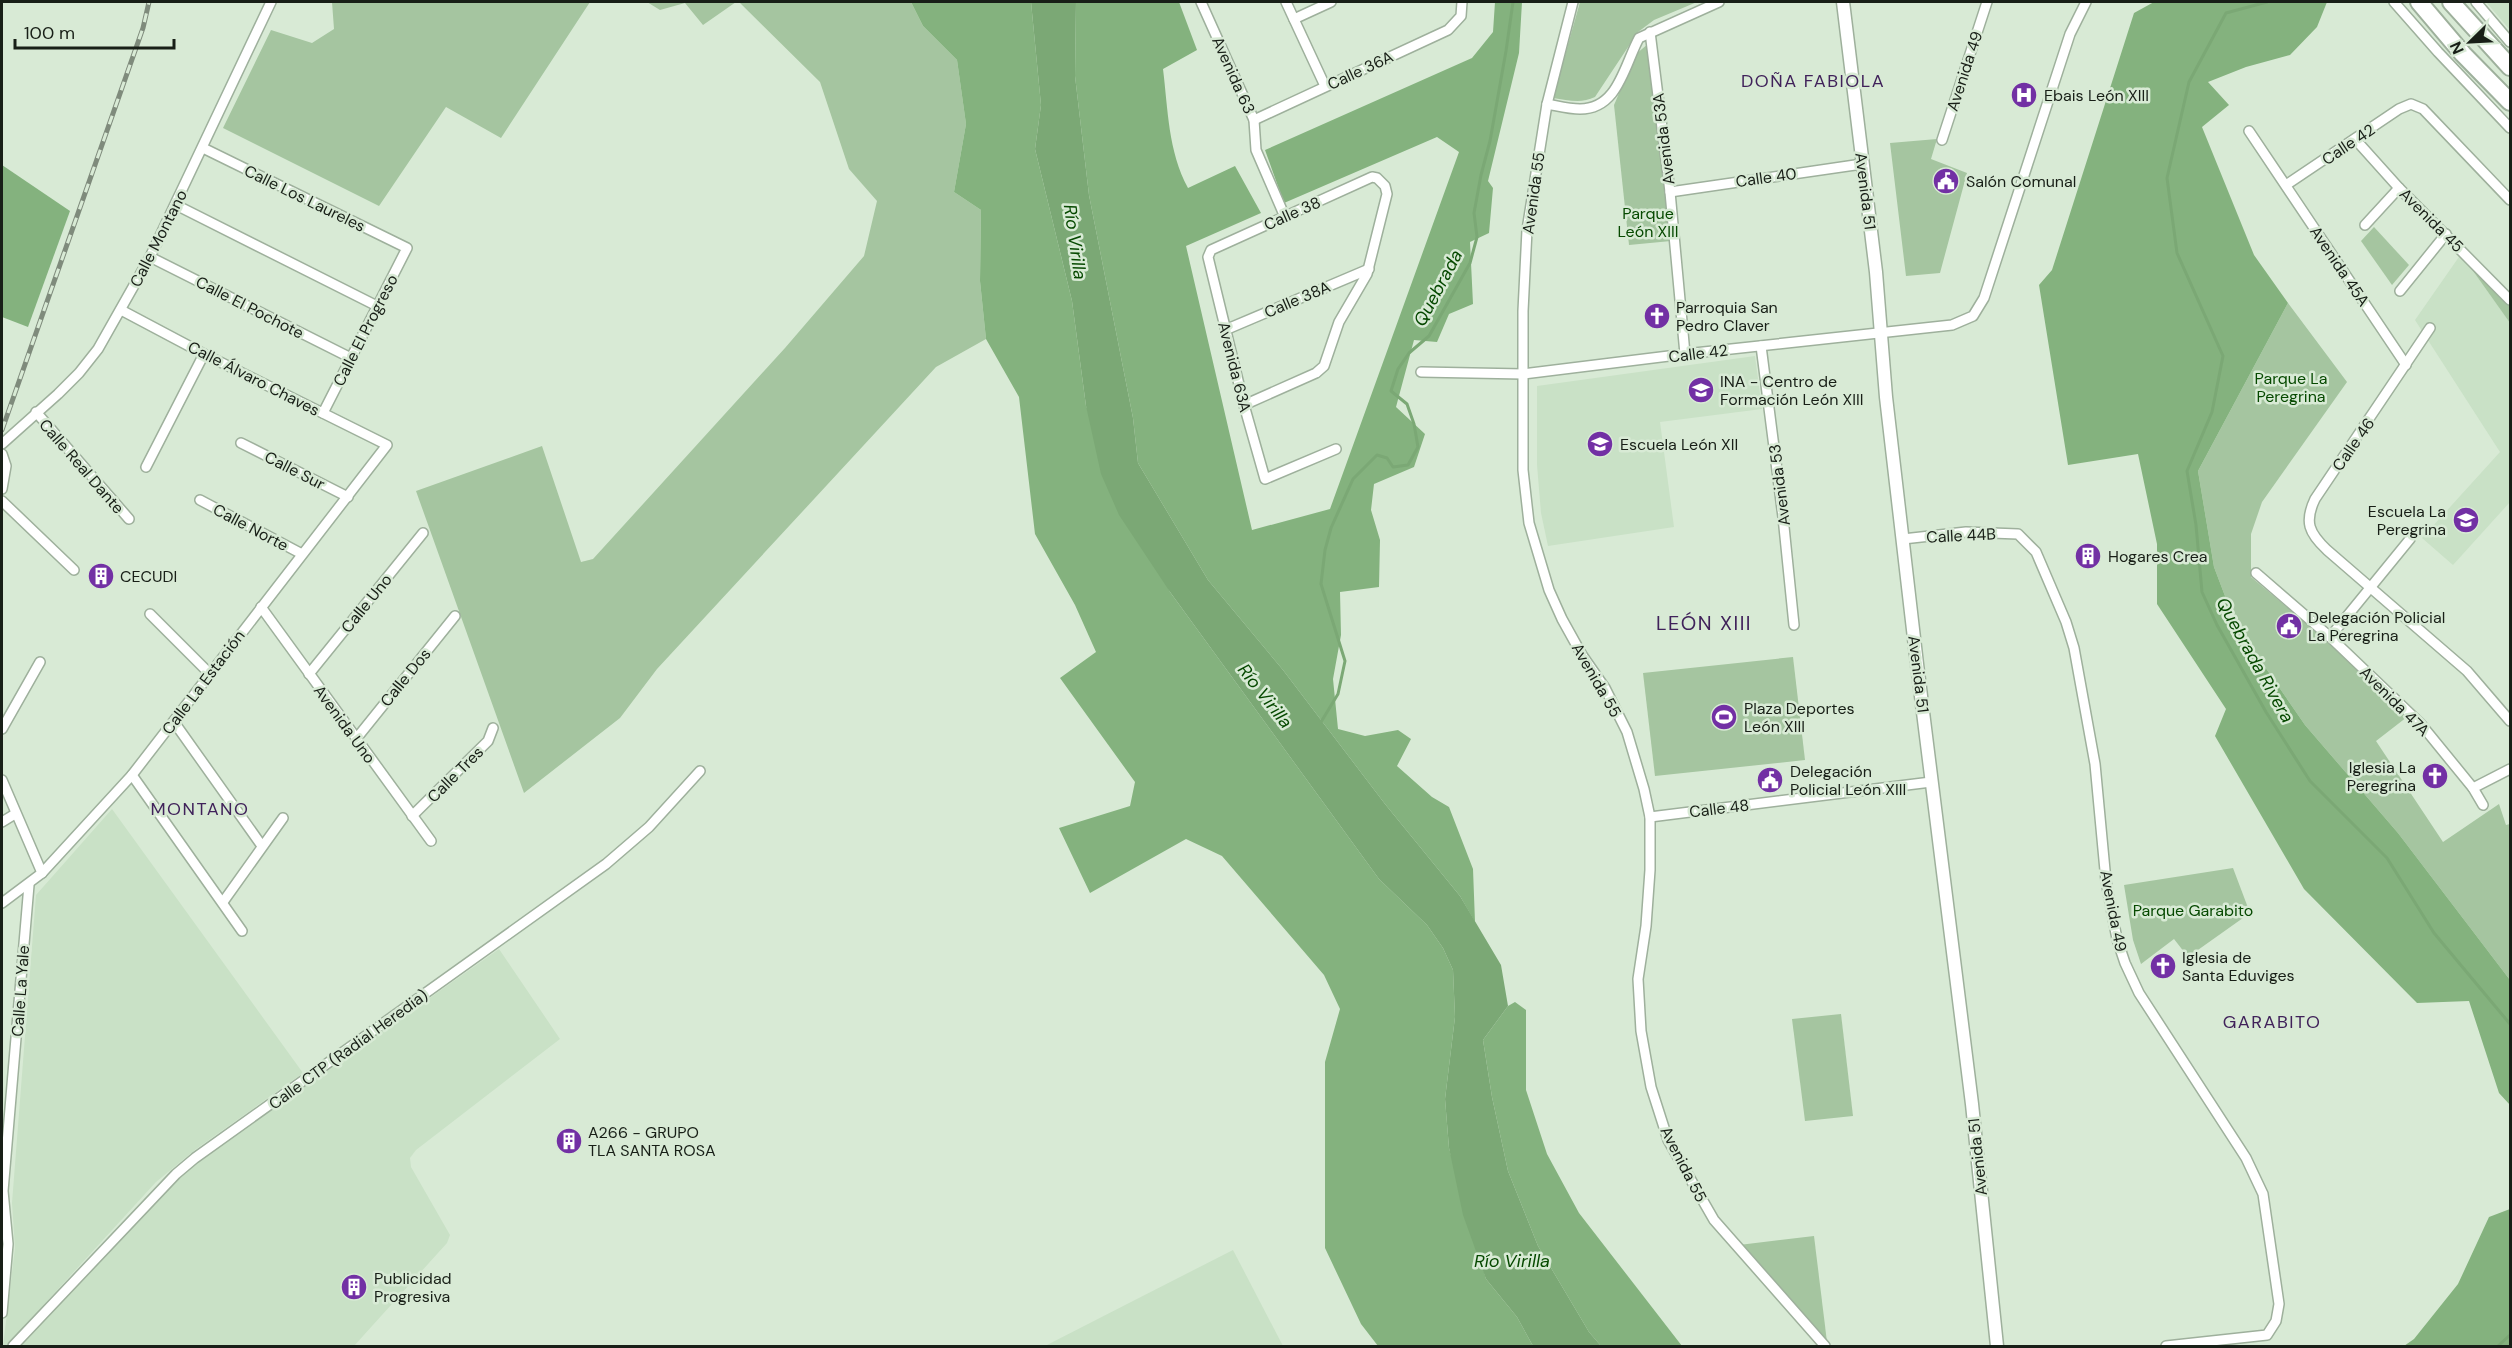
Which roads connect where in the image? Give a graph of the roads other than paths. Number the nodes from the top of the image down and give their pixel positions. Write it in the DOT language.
graph roads {
  1 [pos="271,2"];
  2 [pos="1201,2"];
  3 [pos="1286,2"];
  4 [pos="1331,2"];
  5 [pos="1462,2"];
  6 [pos="1573,2"];
  7 [pos="1719,2"];
  8 [pos="1843,2"];
  9 [pos="1987,2"];
  10 [pos="2086,2"];
  11 [pos="2394,2"];
  12 [pos="2419,2"];
  13 [pos="2451,2"];
  14 [pos="2476,2"];
  15 [pos="1294,18"];
  16 [pos="1650,32"];
  17 [pos="2511,42"];
  18 [pos="2511,67"];
  19 [pos="1325,86"];
  20 [pos="2511,102"];
  21 [pos="1547,104"];
  22 [pos="1254,120"];
  23 [pos="2511,128"];
  24 [pos="2249,130"];
  25 [pos="2355,139"];
  26 [pos="1942,141"];
  27 [pos="202,148"];
  28 [pos="1862,164"];
  29 [pos="2286,185"];
  30 [pos="2399,188"];
  31 [pos="1670,192"];
  32 [pos="2511,200"];
  33 [pos="176,205"];
  34 [pos="1285,217"];
  35 [pos="2365,225"];
  36 [pos="2446,234"];
  37 [pos="407,248"];
  38 [pos="1208,254"];
  39 [pos="150,256"];
  40 [pos="1369,269"];
  41 [pos="2400,291"];
  42 [pos="2511,300"];
  43 [pos="377,306"];
  44 [pos="122,310"];
  45 [pos="2430,328"];
  46 [pos="1225,330"];
  47 [pos="1882,333"];
  48 [pos="1761,346"];
  49 [pos="204,354"];
  50 [pos="1685,354"];
  51 [pos="351,358"];
  52 [pos="2406,365"];
  53 [pos="1421,372"];
  54 [pos="1523,374"];
  55 [pos="1244,405"];
  56 [pos="36,412"];
  57 [pos="323,413"];
  58 [pos="241,443"];
  59 [pos="2,444"];
  60 [pos="387,445"];
  61 [pos="1336,449"];
  62 [pos="2,454"];
  63 [pos="146,467"];
  64 [pos="2,489"];
  65 [pos="348,496"];
  66 [pos="200,500"];
  67 [pos="2,501"];
  68 [pos="129,519"];
  69 [pos="423,533"];
  70 [pos="2018,534"];
  71 [pos="1903,539"];
  72 [pos="2410,539"];
  73 [pos="302,554"];
  74 [pos="74,570"];
  75 [pos="2256,573"];
  76 [pos="2372,588"];
  77 [pos="261,607"];
  78 [pos="150,614"];
  79 [pos="454,616"];
  80 [pos="1794,625"];
  81 [pos="2330,637"];
  82 [pos="40,662"];
  83 [pos="210,674"];
  84 [pos="309,674"];
  85 [pos="2511,721"];
  86 [pos="174,722"];
  87 [pos="493,728"];
  88 [pos="2,729"];
  89 [pos="356,739"];
  90 [pos="2511,769"];
  91 [pos="700,771"];
  92 [pos="132,775"];
  93 [pos="2,780"];
  94 [pos="1932,782"];
  95 [pos="2473,788"];
  96 [pos="2483,805"];
  97 [pos="15,814"];
  98 [pos="412,816"];
  99 [pos="1650,817"];
  100 [pos="283,818"];
  101 [pos="2,822"];
  102 [pos="430,841"];
  103 [pos="262,846"];
  104 [pos="42,873"];
  105 [pos="29,885"];
  106 [pos="223,902"];
  107 [pos="2,903"];
  108 [pos="242,931"];
  109 [pos="2,1313"];
  110 [pos="13,1347"];
  111 [pos="1825,1347"];
  112 [pos="1997,1347"];
  113 [pos="2166,1347"];
  1 -- 27 [label="street, Calle Montano"];
  2 -- 22 [label="street, Avenida 63"];
  3 -- 15 [label="street"];
  4 -- 15 [label="street"];
  5 -- 19 [label="street, Calle 36A"];
  6 -- 21 [label="street, Avenida 55"];
  7 -- 16 [label="street"];
  8 -- 28 [label="street, Avenida 51"];
  9 -- 26 [label="street, Avenida 49"];
  10 -- 47 [label="street, Calle 42"];
  11 -- 23 [label="street"];
  12 -- 20 [label="highway"];
  13 -- 18 [label="highway"];
  14 -- 17 [label="street"];
  15 -- 19 [label="street"];
  16 -- 21 [label="street"];
  16 -- 31 [label="street, Avenida 53A"];
  19 -- 22 [label="street, Calle 36A"];
  21 -- 54 [label="street, Avenida 55"];
  22 -- 34 [label="street, Avenida 63"];
  24 -- 29 [label="street, Avenida 45A"];
  25 -- 29 [label="street, Calle 42"];
  25 -- 30 [label="street, Avenida 45"];
  25 -- 32 [label="street, Calle 42"];
  27 -- 33 [label="street, Calle Montano"];
  27 -- 37 [label="street, Calle Los Laureles"];
  28 -- 31 [label="street, Calle 40"];
  28 -- 47 [label="street, Avenida 51"];
  29 -- 52 [label="street, Avenida 45A"];
  30 -- 35 [label="street"];
  30 -- 36 [label="street, Avenida 45"];
  31 -- 50 [label="street, Avenida 53A"];
  33 -- 39 [label="street, Calle Montano"];
  33 -- 43 [label="street"];
  34 -- 38 [label="street, Calle 38"];
  34 -- 40 [label="street, Calle 38"];
  36 -- 41 [label="street"];
  36 -- 42 [label="street, Avenida 45"];
  37 -- 43 [label="street, Calle El Progreso"];
  38 -- 46 [label="street, Avenida 63A"];
  39 -- 44 [label="street, Calle Montano"];
  39 -- 51 [label="street, Calle El Pochote"];
  40 -- 46 [label="street, Calle 38A"];
  40 -- 55 [label="street"];
  43 -- 51 [label="street, Calle El Progreso"];
  44 -- 49 [label="street, Calle Álvaro Chaves"];
  44 -- 56 [label="street, Calle Montano"];
  45 -- 52 [label="street"];
  46 -- 55 [label="street, Avenida 63A"];
  47 -- 48 [label="street, Calle 42"];
  47 -- 71 [label="street, Avenida 51"];
  48 -- 50 [label="street, Calle 42"];
  48 -- 80 [label="street, Avenida 53"];
  49 -- 57 [label="street, Calle Álvaro Chaves"];
  49 -- 63 [label="street"];
  50 -- 54 [label="street, Calle 42"];
  51 -- 57 [label="street, Calle El Progreso"];
  52 -- 76 [label="street, Calle 46"];
  53 -- 54 [label="street, Calle 42"];
  54 -- 99 [label="street, Avenida 55"];
  55 -- 61 [label="street, Avenida 63A"];
  56 -- 59 [label="street, Calle Montano"];
  56 -- 68 [label="street, Calle Real Dante"];
  57 -- 60 [label="street, Calle Álvaro Chaves"];
  58 -- 65 [label="street, Calle Sur"];
  60 -- 65 [label="street, Calle La Estación"];
  62 -- 64 [label="street"];
  65 -- 73 [label="street, Calle La Estación"];
  66 -- 73 [label="street, Calle Norte"];
  67 -- 74 [label="street"];
  69 -- 84 [label="street, Calle Uno"];
  70 -- 71 [label="street, Calle 44B"];
  70 -- 113 [label="street, Avenida 49"];
  71 -- 94 [label="street, Avenida 51"];
  72 -- 76 [label="street"];
  73 -- 77 [label="street, Calle La Estación"];
  75 -- 81 [label="street, Avenida 47A"];
  76 -- 81 [label="street"];
  76 -- 85 [label="street"];
  77 -- 83 [label="street, Calle La Estación"];
  77 -- 84 [label="street, Avenida Uno"];
  78 -- 83 [label="street"];
  79 -- 89 [label="street, Calle Dos"];
  81 -- 95 [label="street, Avenida 47A"];
  82 -- 88 [label="street"];
  83 -- 86 [label="street, Calle La Estación"];
  84 -- 89 [label="street, Avenida Uno"];
  86 -- 92 [label="street, Calle La Estación"];
  86 -- 103 [label="street"];
  87 -- 98 [label="street, Calle Tres"];
  89 -- 98 [label="street, Avenida Uno"];
  90 -- 95 [label="street"];
  91 -- 110 [label="street, Calle CTP (Radial Heredia)"];
  92 -- 104 [label="street, Calle La Estación"];
  92 -- 106 [label="street"];
  93 -- 97 [label="street"];
  94 -- 99 [label="street, Calle 48"];
  94 -- 112 [label="street, Avenida 51"];
  95 -- 96 [label="street, Avenida 47A"];
  97 -- 101 [label="street"];
  97 -- 104 [label="street"];
  98 -- 102 [label="street, Avenida Uno"];
  99 -- 111 [label="street, Avenida 55"];
  100 -- 103 [label="street"];
  103 -- 106 [label="street"];
  104 -- 105 [label="street, Calle La Estación"];
  105 -- 107 [label="street, Calle La Estación"];
  105 -- 109 [label="street, Calle La Yale"];
  106 -- 108 [label="street"];
}
